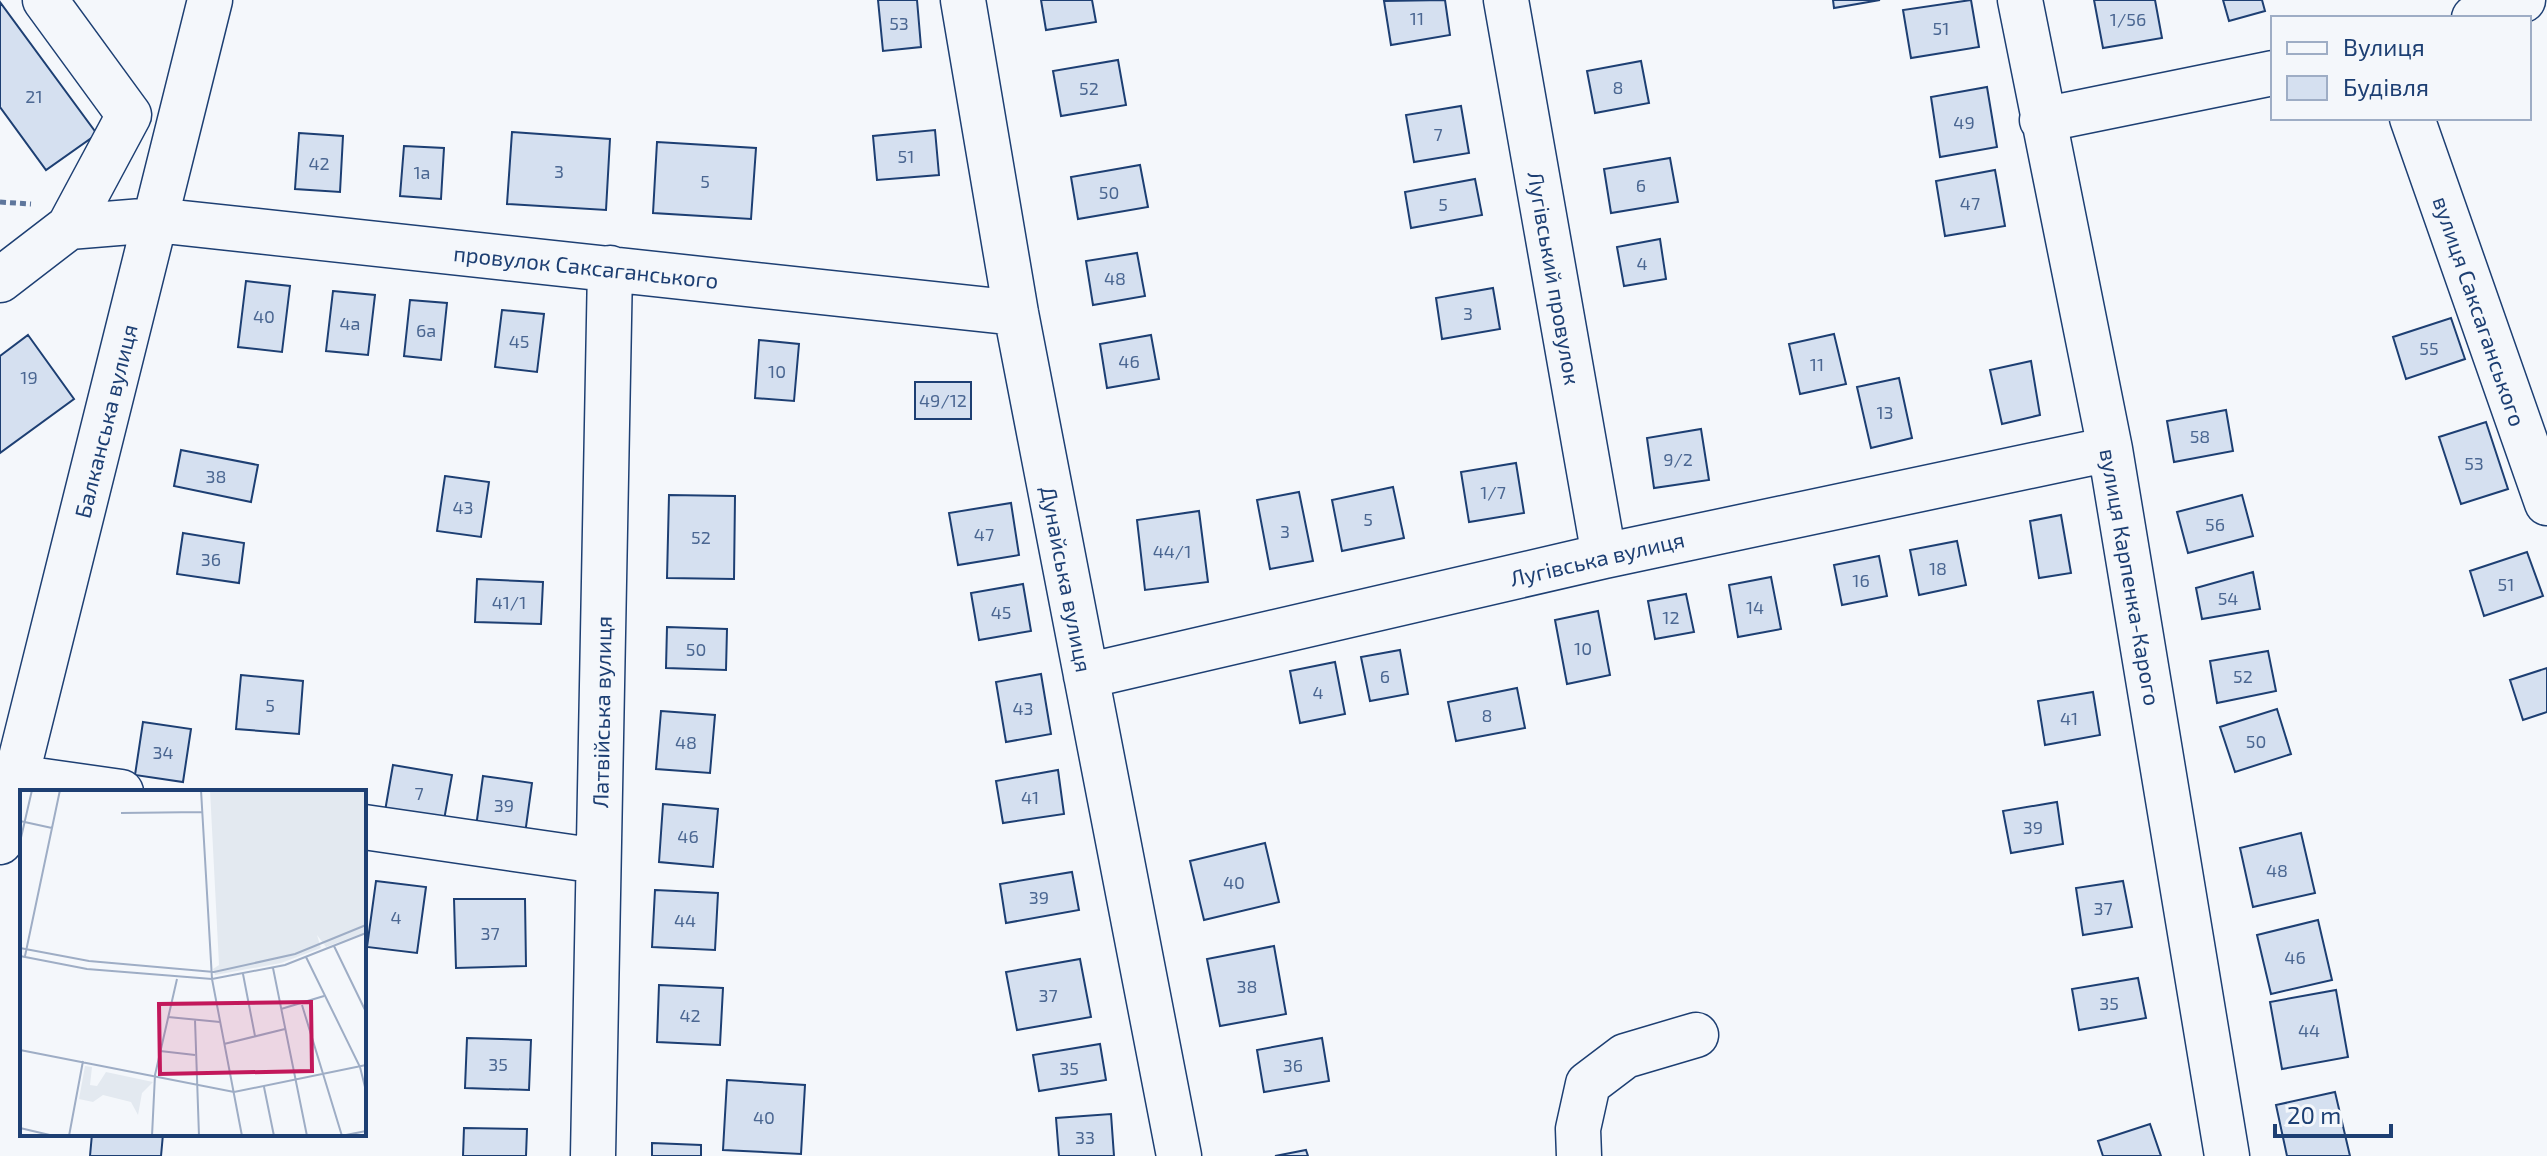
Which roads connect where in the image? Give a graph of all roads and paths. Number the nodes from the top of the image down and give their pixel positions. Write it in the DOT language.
graph roads {
  1 [pos="45,0"];
  2 [pos="210,0"];
  3 [pos="963,0"];
  4 [pos="1506,0"];
  5 [pos="2020,0"];
  6 [pos="2523,0"];
  7 [pos="2479,16"];
  8 [pos="2271,73"];
  9 [pos="2042,120"];
  10 [pos="2413,120"];
  11 [pos="155,220"];
  12 [pos="69,227"];
  13 [pos="610,268"];
  14 [pos="0,280"];
  15 [pos="1016,313"];
  16 [pos="2110,449"];
  17 [pos="2547,503"];
  18 [pos="1604,556"];
  19 [pos="1086,676"];
  20 [pos="15,777"];
  21 [pos="107,790"];
  22 [pos="366,827"];
  23 [pos="0,842"];
  24 [pos="598,861"];
  25 [pos="1696,1035"];
  26 [pos="593,1156"];
  27 [pos="1179,1156"];
  28 [pos="1579,1156"];
  29 [pos="2227,1156"];
  1 -- 12 [label="street"];
  2 -- 11 [label="street, Балканська вулиця"];
  3 -- 15 [label="street, Дунайська вулиця"];
  4 -- 18 [label="street, Лугівський провулок"];
  5 -- 9 [label="street, вулиця Карпенка-Карого"];
  6 -- 7 [label="street"];
  8 -- 9 [label="street"];
  9 -- 16 [label="street, вулиця Карпенка-Карого"];
  10 -- 17 [label="street, вулиця Саксаганського"];
  11 -- 12 [label="street, провулок Саксаганського"];
  11 -- 13 [label="street, провулок Саксаганського"];
  11 -- 20 [label="street, Балканська вулиця"];
  12 -- 14 [label="street"];
  13 -- 15 [label="street, провулок Саксаганського"];
  13 -- 24 [label="street, Латвійська вулиця"];
  15 -- 19 [label="street, Дунайська вулиця"];
  16 -- 18 [label="street, Лугівська вулиця"];
  16 -- 29 [label="street, вулиця Карпенка-Карого"];
  18 -- 19 [label="street, Лугівська вулиця"];
  19 -- 27 [label="street, Дунайська вулиця"];
  20 -- 21 [label="street"];
  20 -- 23 [label="street, Балканська вулиця"];
  22 -- 24 [label="street"];
  24 -- 26 [label="street, Латвійська вулиця"];
  25 -- 28 [label="street"];
}
